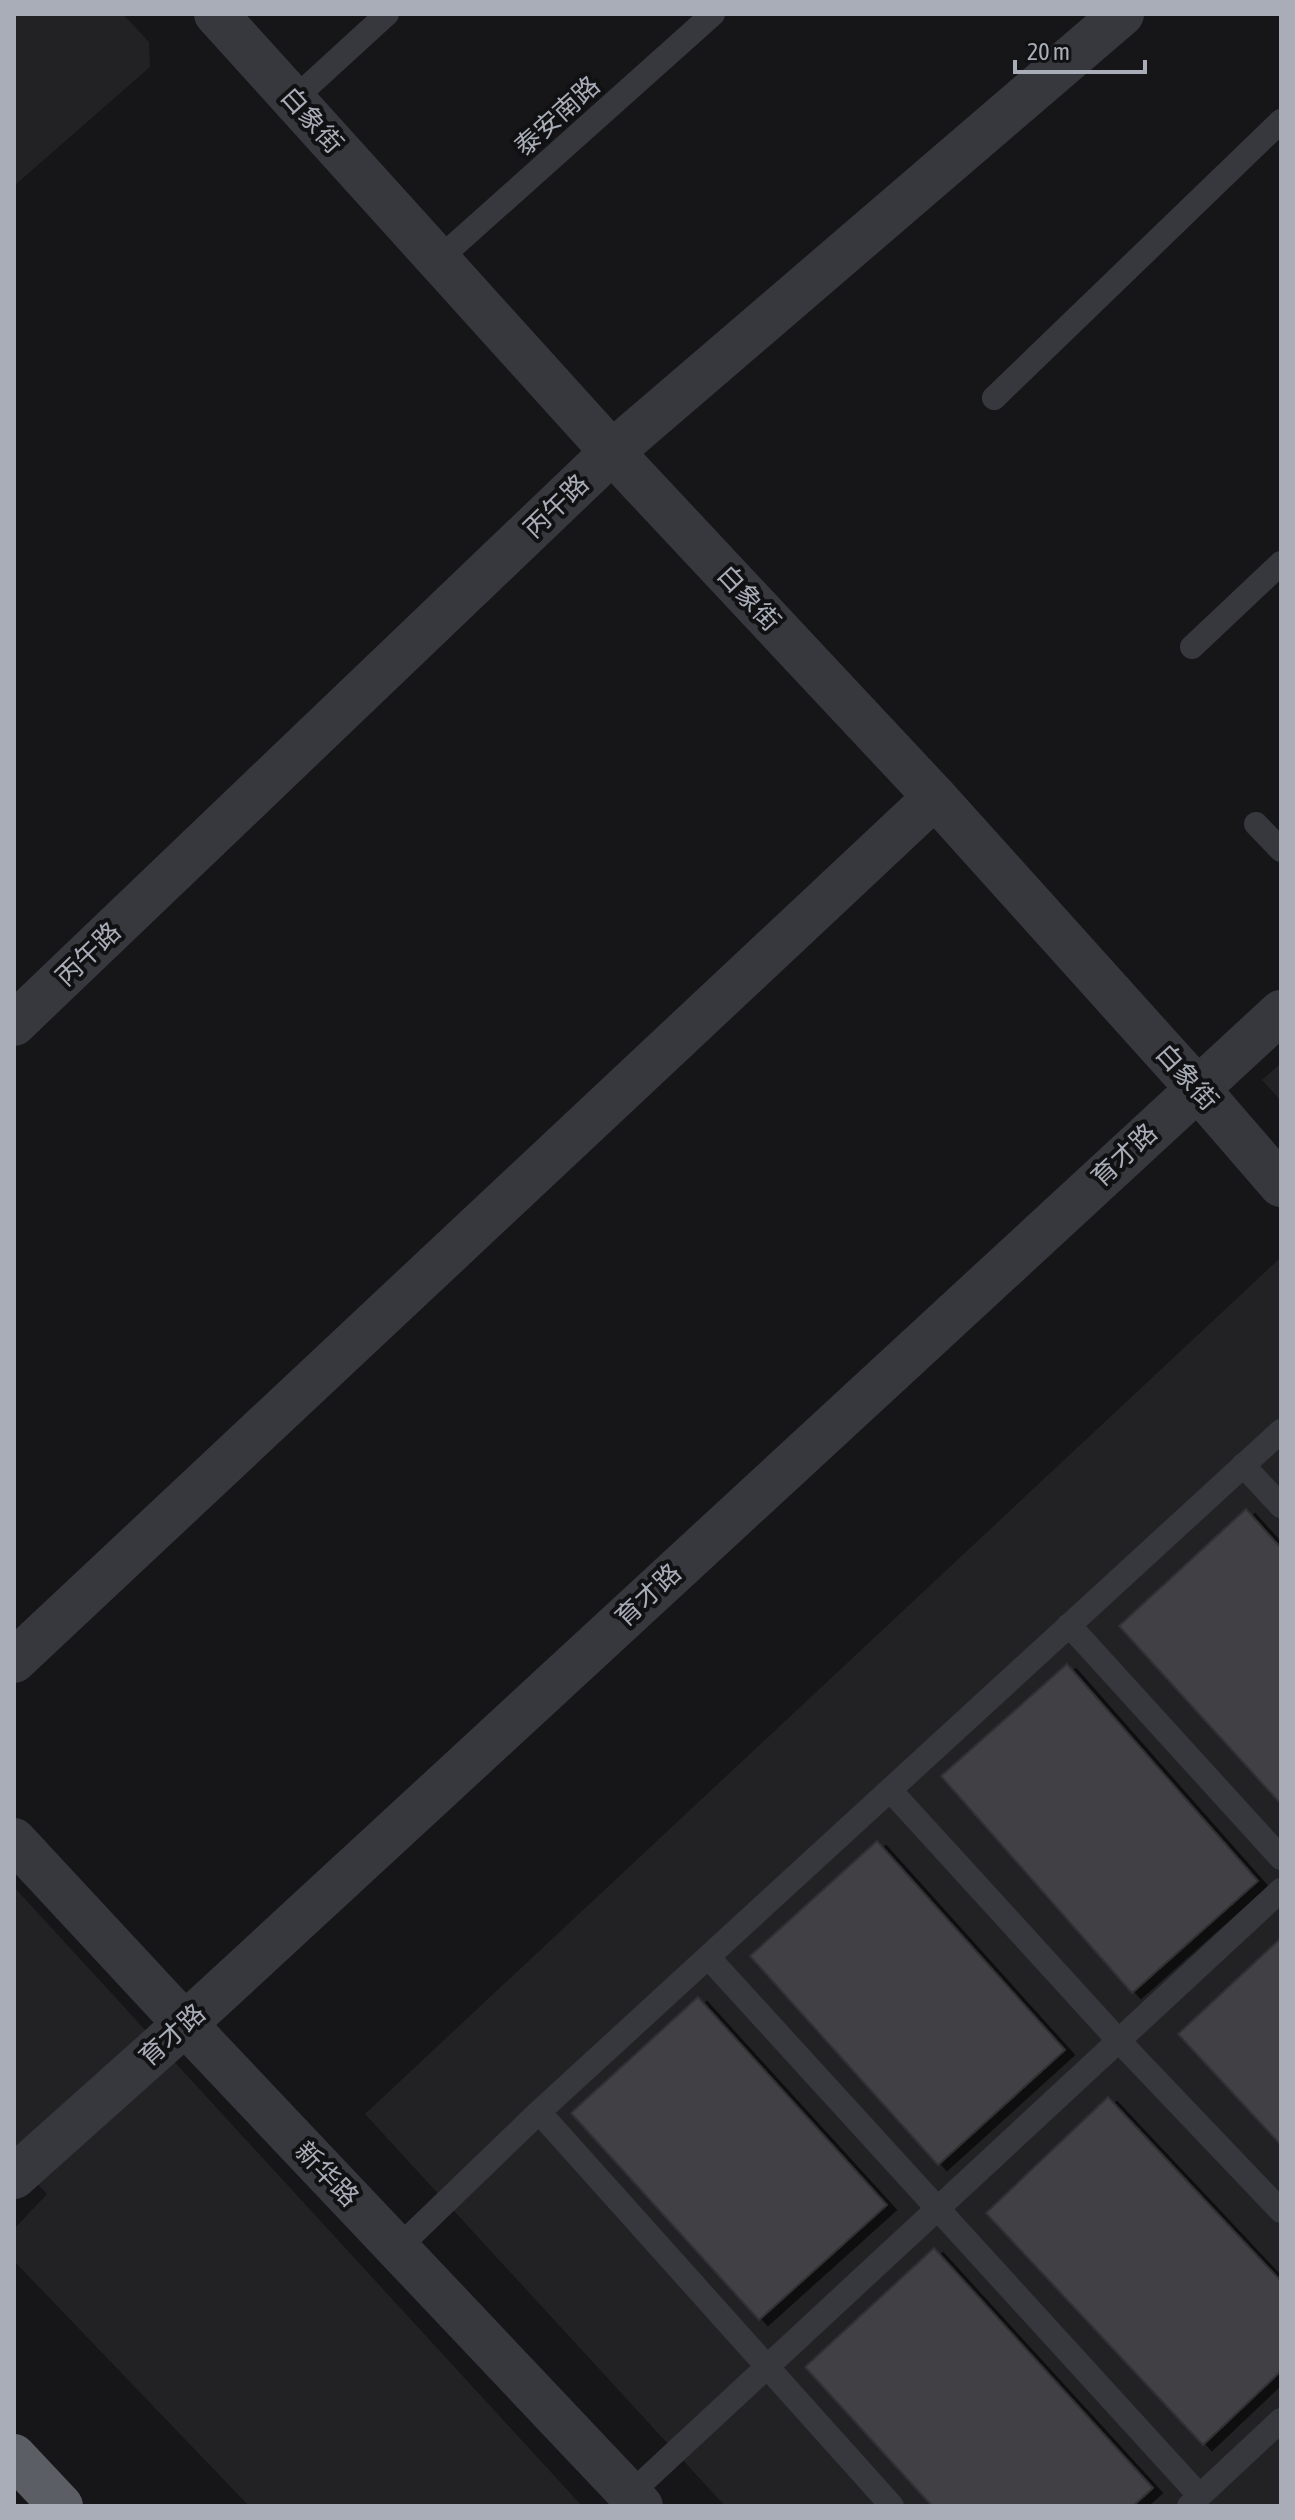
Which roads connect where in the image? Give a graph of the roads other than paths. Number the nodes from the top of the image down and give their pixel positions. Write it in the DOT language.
graph roads {
  1 [pos="216,14"];
  2 [pos="387,14"];
  3 [pos="713,14"];
  4 [pos="1122,14"];
  5 [pos="293,100"];
  6 [pos="1281,121"];
  7 [pos="439,259"];
  8 [pos="994,398"];
  9 [pos="612,452"];
  10 [pos="1281,563"];
  11 [pos="1192,647"];
  12 [pos="935,797"];
  13 [pos="1256,824"];
  14 [pos="1281,850"];
  15 [pos="1281,1012"];
  16 [pos="14,1024"];
  17 [pos="1197,1088"];
  18 [pos="1281,1185"];
  19 [pos="1281,1431"];
  20 [pos="1243,1465"];
  21 [pos="1281,1506"];
  22 [pos="1069,1625"];
  23 [pos="14,1661"];
  24 [pos="890,1790"];
  25 [pos="14,1840"];
  26 [pos="1281,1858"];
  27 [pos="1281,1890"];
  28 [pos="708,1957"];
  29 [pos="185,2024"];
  30 [pos="1119,2041"];
  31 [pos="539,2112"];
  32 [pos="14,2177"];
  33 [pos="939,2207"];
  34 [pos="1281,2211"];
  35 [pos="398,2248"];
  36 [pos="767,2367"];
  37 [pos="1281,2420"];
  38 [pos="14,2456"];
  39 [pos="636,2500"];
  40 [pos="1194,2501"];
  41 [pos="61,2506"];
  42 [pos="892,2506"];
  1 -- 5 [label="street, 白象街"];
  2 -- 5 [label="lane"];
  3 -- 7 [label="lane, 泰安南路"];
  4 -- 9 [label="street, 丙午路"];
  5 -- 7 [label="street, 白象街"];
  6 -- 8 [label="lane"];
  7 -- 9 [label="street, 白象街"];
  9 -- 12 [label="street, 白象街"];
  9 -- 16 [label="street, 丙午路"];
  10 -- 11 [label="lane"];
  12 -- 17 [label="street, 白象街"];
  12 -- 23 [label="street"];
  13 -- 14 [label="lane"];
  15 -- 17 [label="street, 育才路"];
  17 -- 18 [label="street, 白象街"];
  17 -- 29 [label="street, 育才路"];
  19 -- 20 [label="lane"];
  20 -- 21 [label="lane"];
  20 -- 22 [label="lane"];
  22 -- 24 [label="lane"];
  22 -- 26 [label="lane"];
  24 -- 28 [label="lane"];
  24 -- 30 [label="lane"];
  25 -- 29 [label="street, 新华路"];
  27 -- 30 [label="lane"];
  28 -- 31 [label="lane"];
  28 -- 33 [label="lane"];
  29 -- 32 [label="street, 育才路"];
  29 -- 35 [label="street, 新华路"];
  30 -- 33 [label="lane"];
  30 -- 34 [label="lane"];
  31 -- 35 [label="lane"];
  31 -- 36 [label="lane"];
  33 -- 36 [label="lane"];
  33 -- 40 [label="lane"];
  35 -- 39 [label="street, 新华路"];
  36 -- 39 [label="lane"];
  36 -- 42 [label="lane"];
  37 -- 40 [label="lane"];
  38 -- 41 [label="highway"];
}
